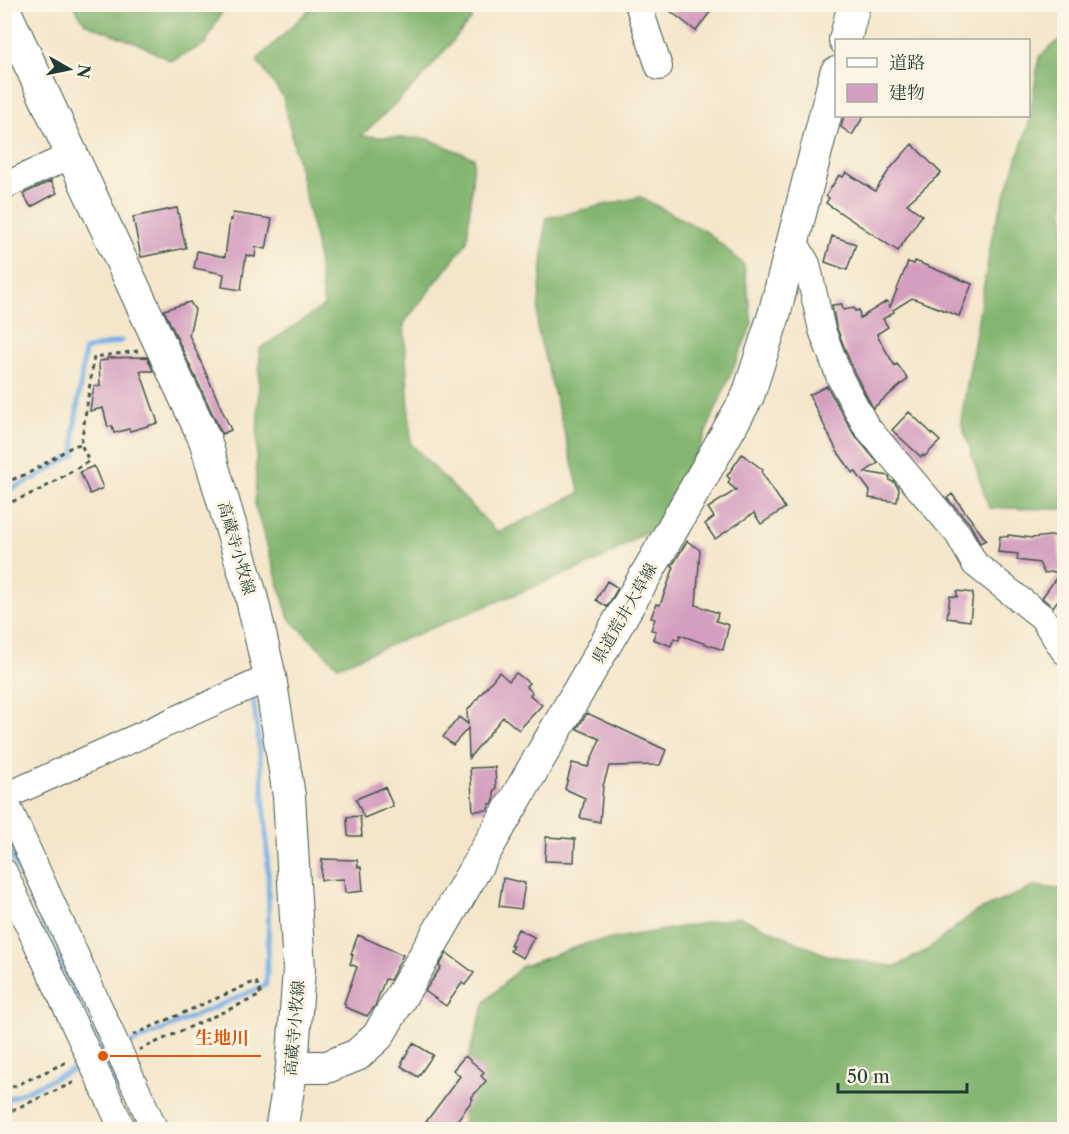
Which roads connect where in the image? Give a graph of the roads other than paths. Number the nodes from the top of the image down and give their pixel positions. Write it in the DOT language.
graph roads {
  1 [pos="639,4"];
  2 [pos="854,4"];
  3 [pos="4,9"];
  4 [pos="845,39"];
  5 [pos="659,67"];
  6 [pos="835,81"];
  7 [pos="72,155"];
  8 [pos="4,186"];
  9 [pos="794,239"];
  10 [pos="1065,651"];
  11 [pos="270,676"];
  12 [pos="4,797"];
  13 [pos="4,872"];
  14 [pos="292,1067"];
  15 [pos="123,1130"];
  16 [pos="155,1130"];
  17 [pos="281,1130"];
  1 -- 5 [label="street"];
  2 -- 4 [label="main road"];
  3 -- 7 [label="main road, 高蔵寺小牧線"];
  6 -- 9 [label="main road, 県道荒井大草線"];
  7 -- 8 [label="street"];
  7 -- 11 [label="main road, 高蔵寺小牧線"];
  9 -- 10 [label="street"];
  9 -- 14 [label="main road, 県道荒井大草線"];
  11 -- 12 [label="street"];
  11 -- 14 [label="main road, 高蔵寺小牧線"];
  12 -- 16 [label="street"];
  13 -- 15 [label="street"];
  14 -- 17 [label="main road, 高蔵寺小牧線"];
}
